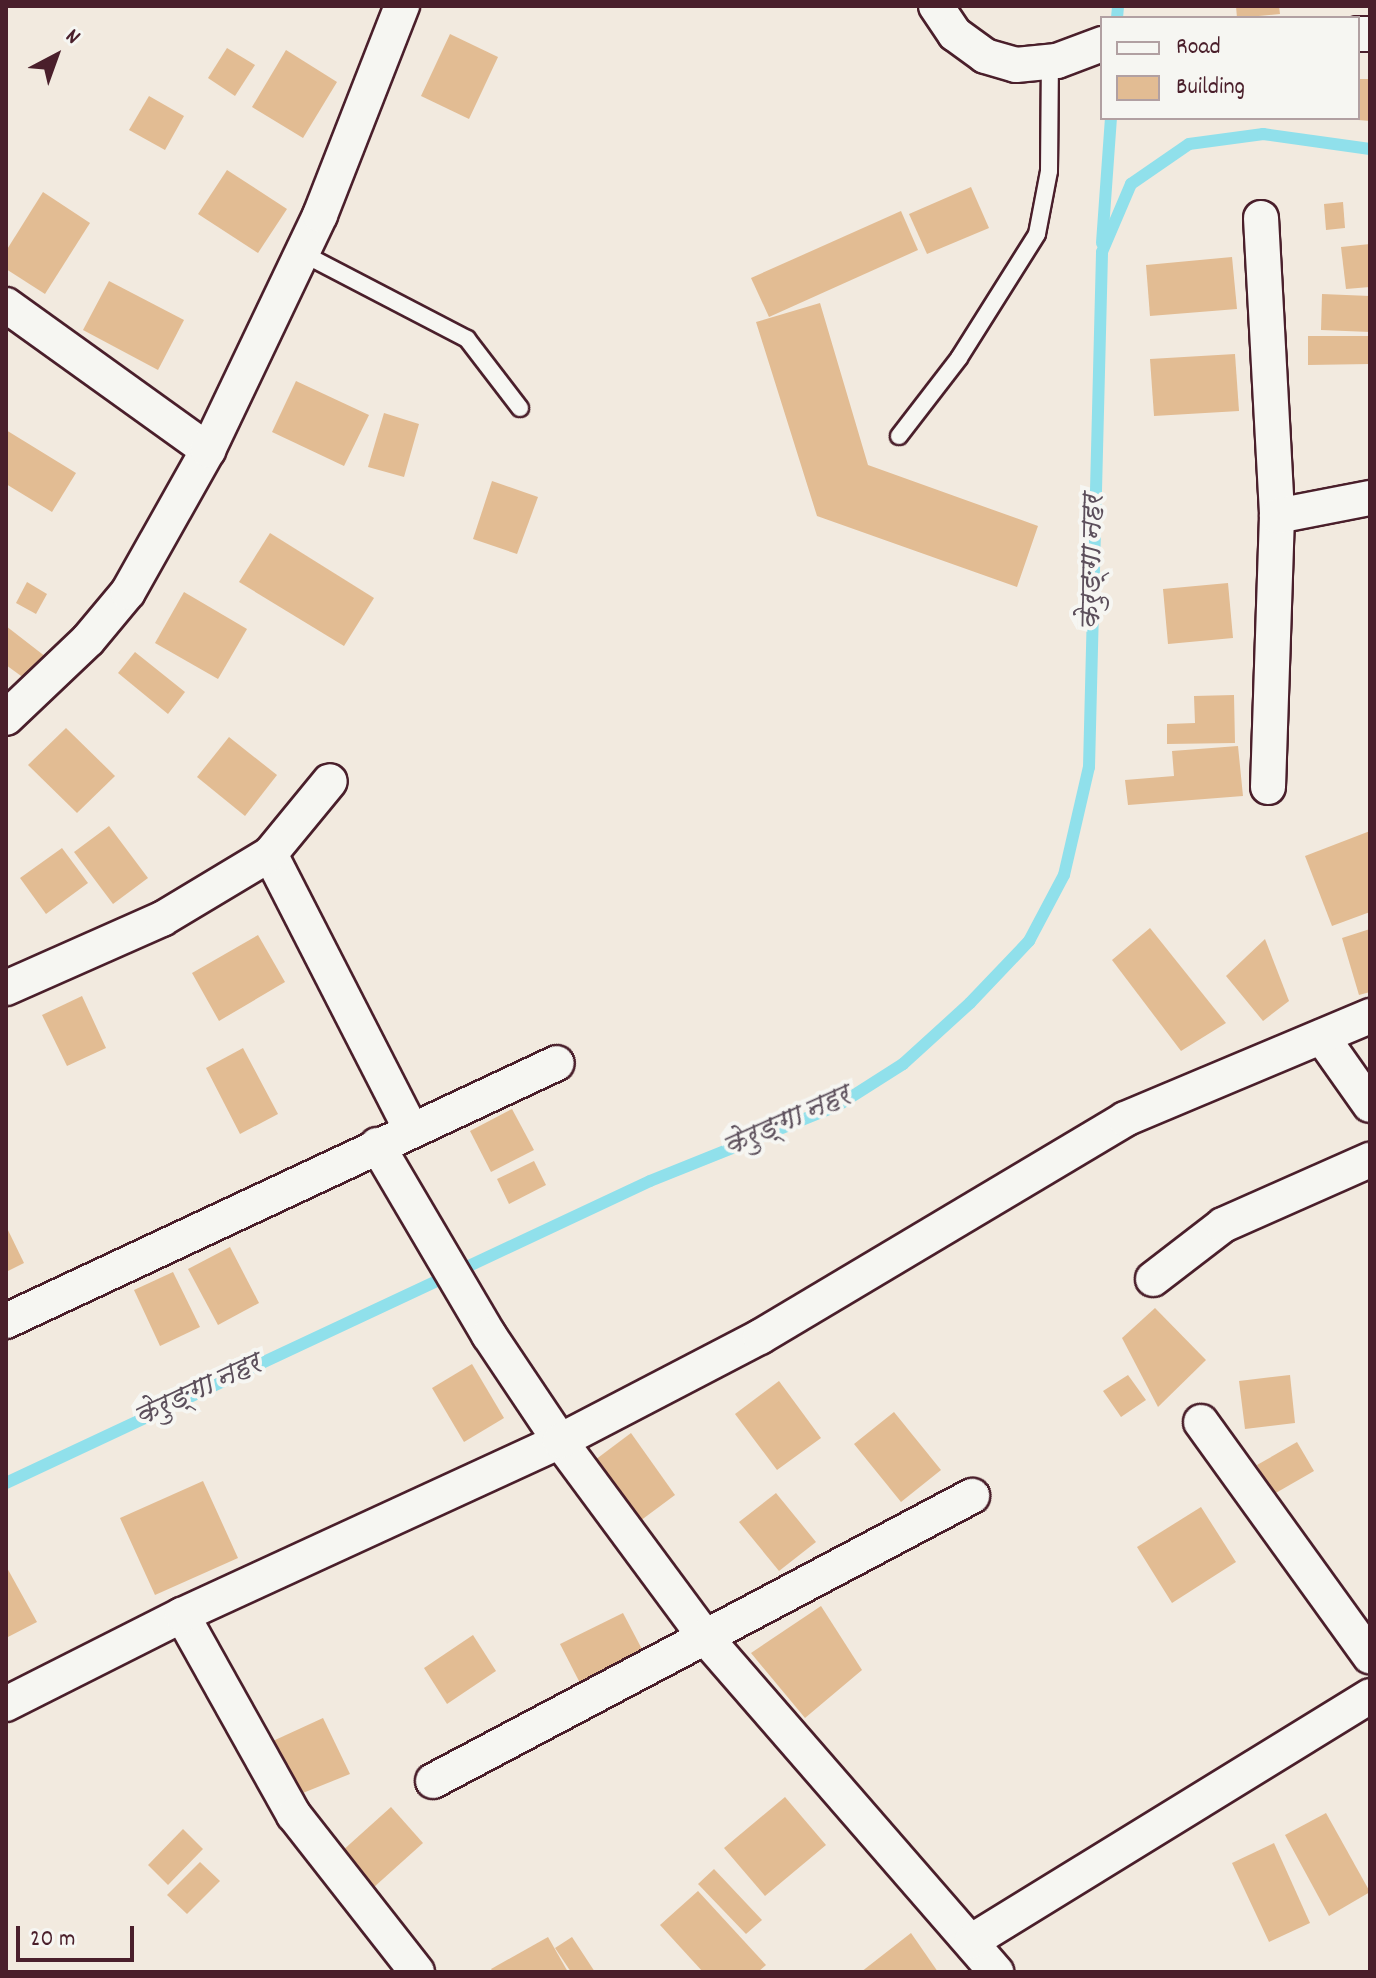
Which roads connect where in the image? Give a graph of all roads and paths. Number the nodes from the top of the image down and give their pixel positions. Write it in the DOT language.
graph roads {
  1 [pos="402,6"];
  2 [pos="936,6"];
  3 [pos="1098,44"];
  4 [pos="1050,62"];
  5 [pos="1261,218"];
  6 [pos="302,253"];
  7 [pos="6,305"];
  8 [pos="520,408"];
  9 [pos="899,436"];
  10 [pos="208,450"];
  11 [pos="1370,498"];
  12 [pos="1277,516"];
  13 [pos="11,706"];
  14 [pos="330,781"];
  15 [pos="1268,787"];
  16 [pos="270,854"];
  17 [pos="6,988"];
  18 [pos="1370,1016"];
  19 [pos="1322,1037"];
  20 [pos="557,1063"];
  21 [pos="1370,1105"];
  22 [pos="410,1128"];
  23 [pos="377,1145"];
  24 [pos="1370,1160"];
  25 [pos="1153,1279"];
  26 [pos="6,1321"];
  27 [pos="1201,1422"];
  28 [pos="560,1441"];
  29 [pos="972,1496"];
  30 [pos="182,1615"];
  31 [pos="705,1637"];
  32 [pos="1370,1656"];
  33 [pos="1370,1696"];
  34 [pos="6,1704"];
  35 [pos="433,1781"];
  36 [pos="972,1941"];
  37 [pos="417,1972"];
  38 [pos="996,1972"];
  1 -- 6 [label="street"];
  2 -- 4 [label="street"];
  3 -- 4 [label="street"];
  4 -- 9 [label="lane"];
  5 -- 12 [label="street"];
  6 -- 8 [label="lane"];
  6 -- 10 [label="street"];
  7 -- 10 [label="street"];
  10 -- 13 [label="street"];
  11 -- 12 [label="street"];
  12 -- 15 [label="street"];
  14 -- 16 [label="street"];
  16 -- 17 [label="street"];
  16 -- 22 [label="street"];
  18 -- 19 [label="street"];
  19 -- 21 [label="street"];
  19 -- 28 [label="street"];
  20 -- 22 [label="street"];
  22 -- 23 [label="street"];
  23 -- 26 [label="street"];
  23 -- 28 [label="street"];
  24 -- 25 [label="street"];
  27 -- 32 [label="street"];
  28 -- 30 [label="street"];
  28 -- 31 [label="street"];
  29 -- 31 [label="street"];
  30 -- 34 [label="street"];
  30 -- 37 [label="street"];
  31 -- 35 [label="street"];
  31 -- 36 [label="street"];
  33 -- 36 [label="street"];
  36 -- 38 [label="street"];
}
